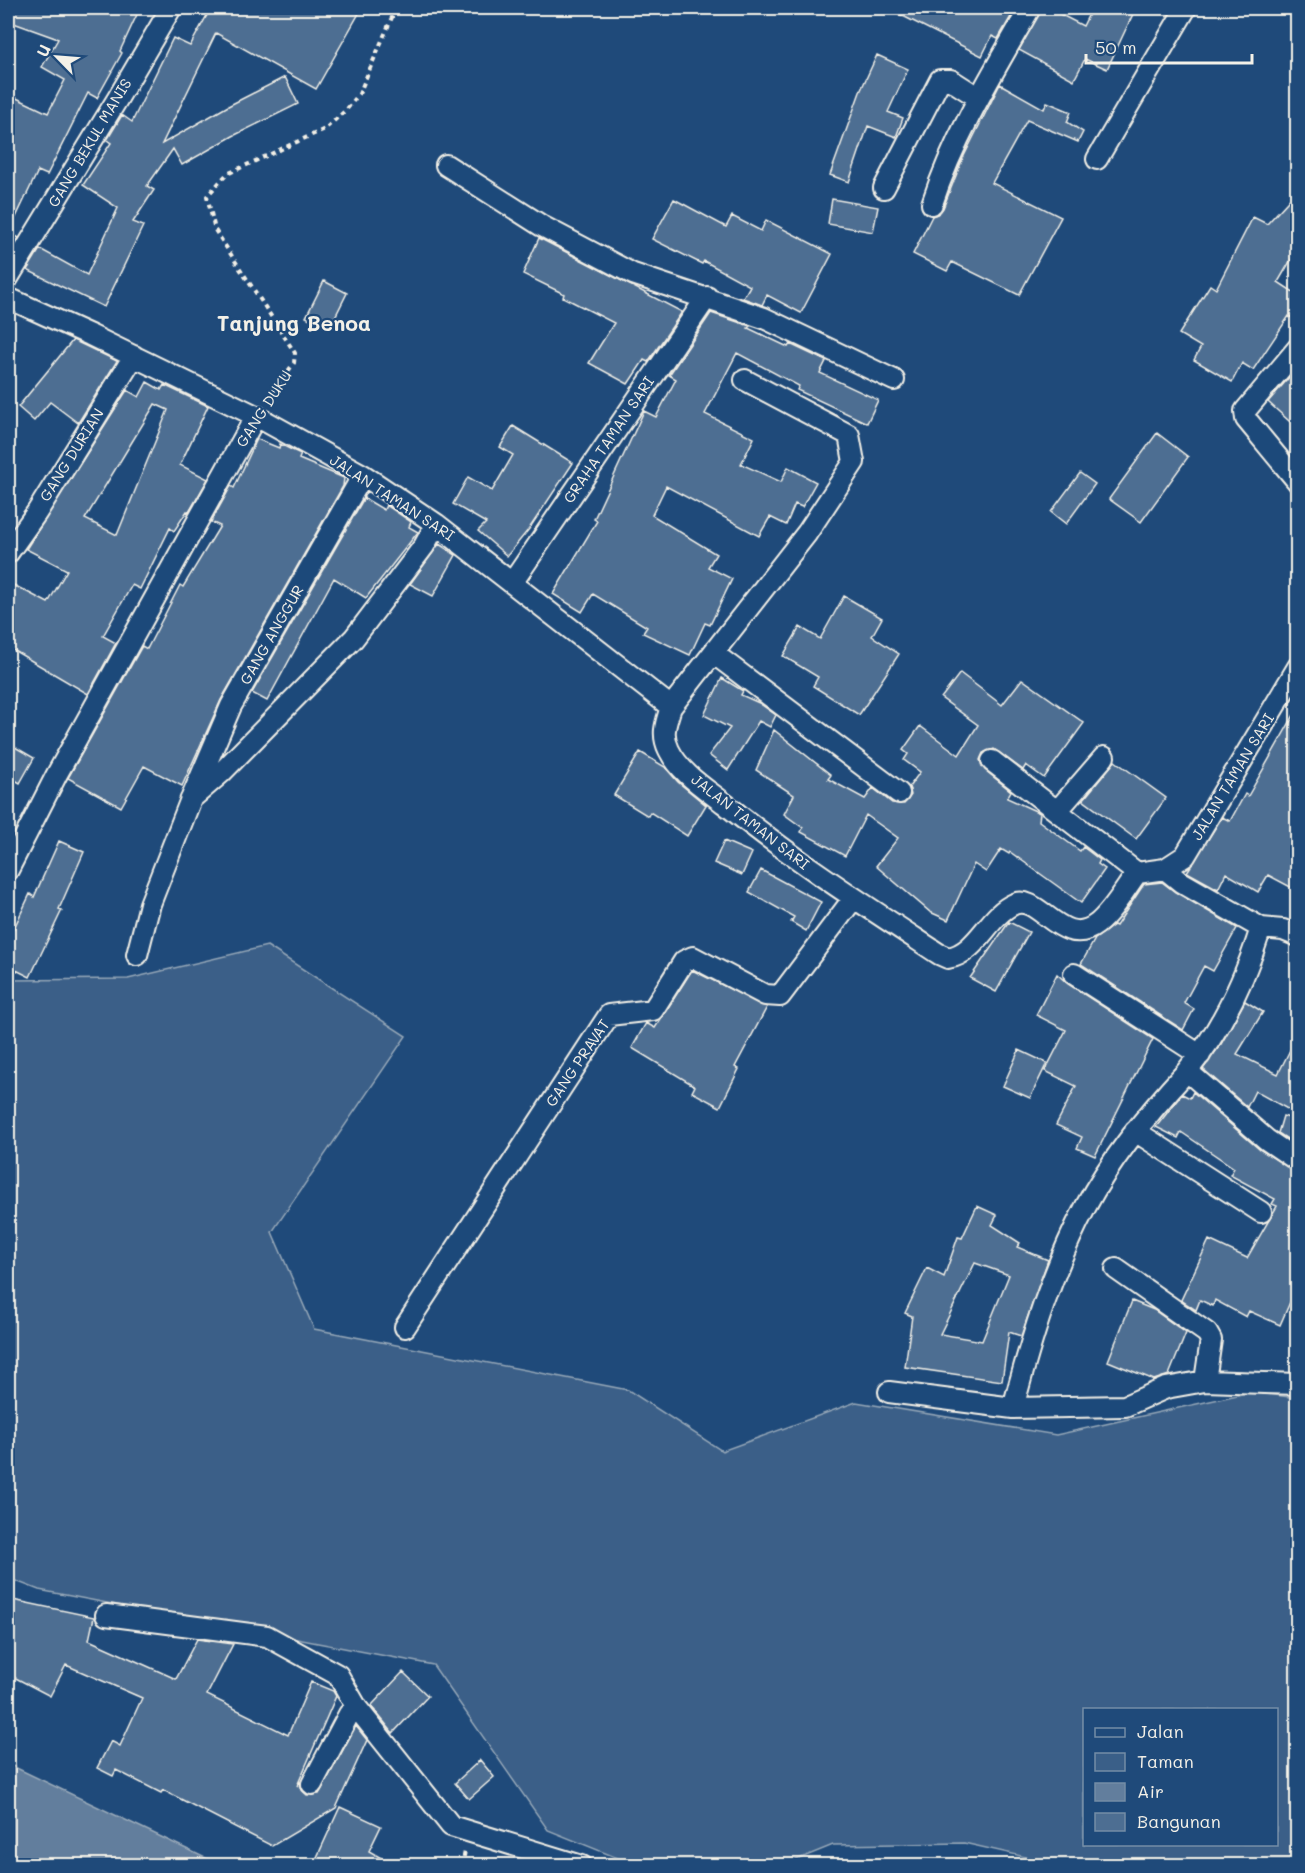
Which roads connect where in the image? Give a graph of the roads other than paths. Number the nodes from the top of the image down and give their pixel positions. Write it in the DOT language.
graph roads {
  1 [pos="171,8"];
  2 [pos="1030,8"];
  3 [pos="1186,8"];
  4 [pos="979,98"];
  5 [pos="1097,159"];
  6 [pos="446,165"];
  7 [pos="884,188"];
  8 [pos="932,204"];
  9 [pos="8,278"];
  10 [pos="707,297"];
  11 [pos="8,298"];
  12 [pos="1298,348"];
  13 [pos="134,356"];
  14 [pos="745,380"];
  15 [pos="894,380"];
  16 [pos="256,416"];
  17 [pos="363,475"];
  18 [pos="1298,482"];
  19 [pos="436,524"];
  20 [pos="8,553"];
  21 [pos="512,583"];
  22 [pos="713,653"];
  23 [pos="1298,667"];
  24 [pos="671,707"];
  25 [pos="1104,757"];
  26 [pos="992,761"];
  27 [pos="900,793"];
  28 [pos="191,799"];
  29 [pos="1058,810"];
  30 [pos="9,863"];
  31 [pos="1165,868"];
  32 [pos="1137,873"];
  33 [pos="853,898"];
  34 [pos="1260,928"];
  35 [pos="1298,936"];
  36 [pos="137,955"];
  37 [pos="1074,974"];
  38 [pos="1200,1054"];
  39 [pos="1186,1071"];
  40 [pos="1135,1131"];
  41 [pos="1298,1161"];
  42 [pos="1261,1212"];
  43 [pos="1116,1269"];
  44 [pos="405,1327"];
  45 [pos="1205,1381"];
  46 [pos="1298,1384"];
  47 [pos="889,1392"];
  48 [pos="1013,1408"];
  49 [pos="106,1615"];
  50 [pos="357,1708"];
  51 [pos="312,1784"];
  52 [pos="582,1866"];
  1 -- 9 [label="street, GANG BEKUL MANIS"];
  2 -- 4 [label="street"];
  3 -- 5 [label="street"];
  4 -- 7 [label="street"];
  4 -- 8 [label="street"];
  6 -- 10 [label="street"];
  10 -- 15 [label="street"];
  10 -- 21 [label="street, GRAHA TAMAN SARI"];
  11 -- 13 [label="street, JALAN TAMAN SARI"];
  12 -- 18 [label="street"];
  13 -- 16 [label="street, JALAN TAMAN SARI"];
  13 -- 20 [label="street, GANG DURIAN"];
  14 -- 22 [label="street"];
  16 -- 17 [label="street, JALAN TAMAN SARI"];
  16 -- 30 [label="street, GANG DUKU"];
  17 -- 19 [label="street, JALAN TAMAN SARI"];
  17 -- 28 [label="street, GANG ANGGUR"];
  19 -- 21 [label="street, JALAN TAMAN SARI"];
  19 -- 28 [label="street"];
  21 -- 24 [label="street, JALAN TAMAN SARI"];
  22 -- 24 [label="street"];
  22 -- 27 [label="street"];
  23 -- 31 [label="street, JALAN TAMAN SARI"];
  24 -- 33 [label="street, JALAN TAMAN SARI"];
  25 -- 29 [label="street"];
  26 -- 29 [label="street"];
  28 -- 36 [label="street, GANG ANGGUR"];
  29 -- 32 [label="street"];
  31 -- 32 [label="street, JALAN TAMAN SARI"];
  31 -- 34 [label="street"];
  32 -- 33 [label="street, JALAN TAMAN SARI"];
  33 -- 44 [label="street, GANG PRAVAT"];
  34 -- 35 [label="street"];
  34 -- 38 [label="street"];
  37 -- 38 [label="street"];
  38 -- 39 [label="street"];
  39 -- 40 [label="street"];
  39 -- 41 [label="street"];
  40 -- 42 [label="street"];
  40 -- 48 [label="street"];
  43 -- 45 [label="street"];
  45 -- 46 [label="street"];
  45 -- 48 [label="street"];
  47 -- 48 [label="street"];
  49 -- 50 [label="street"];
  50 -- 51 [label="street"];
  50 -- 52 [label="street"];
}
